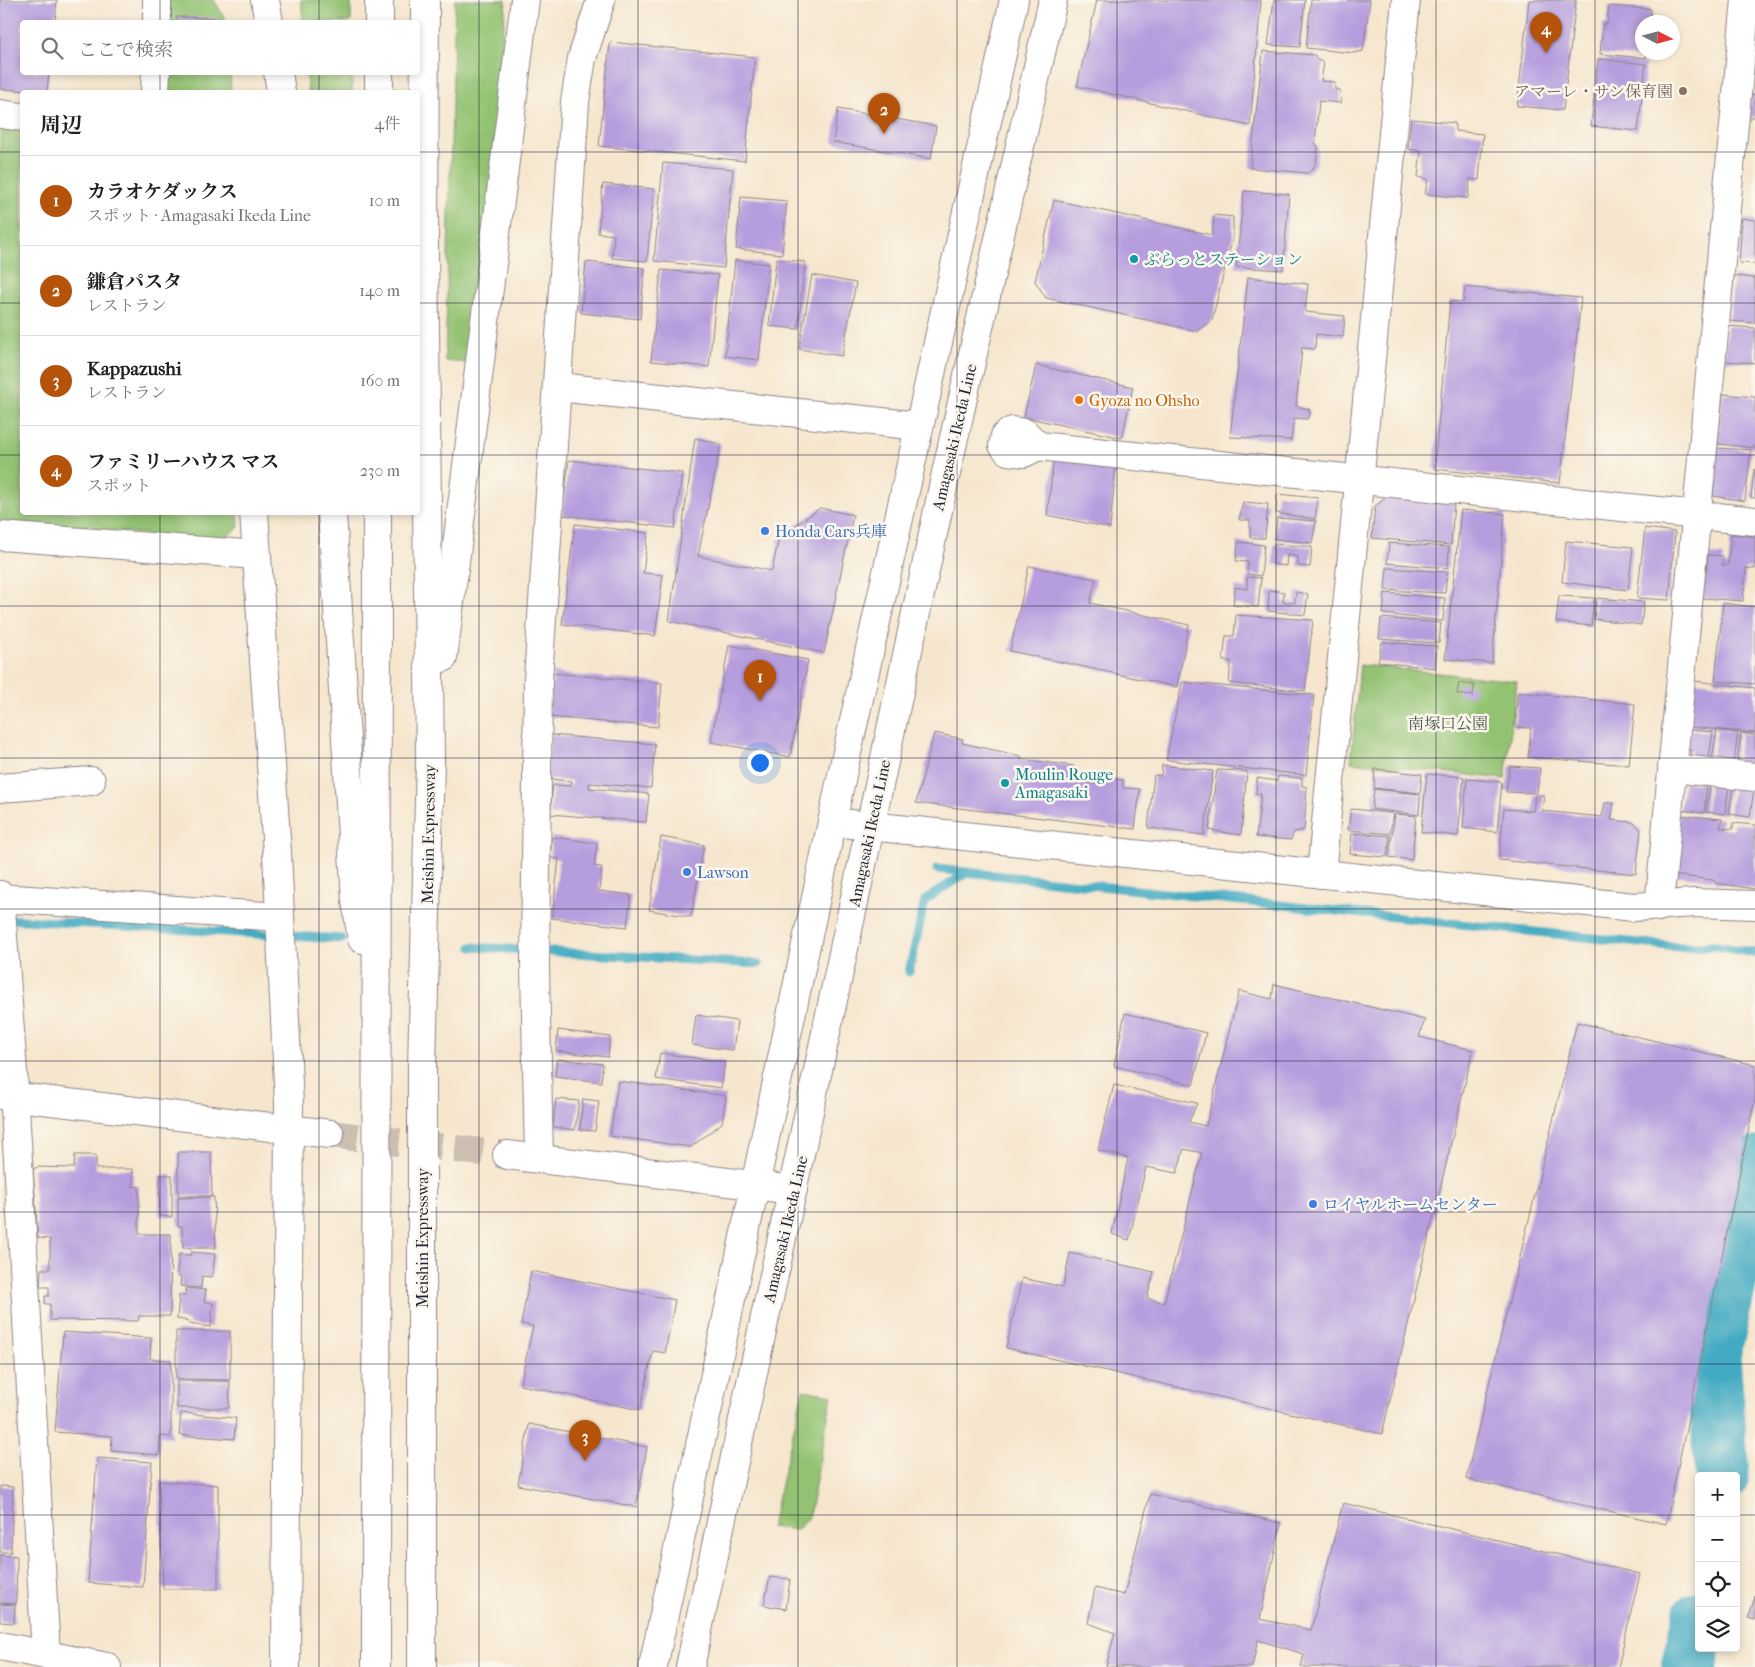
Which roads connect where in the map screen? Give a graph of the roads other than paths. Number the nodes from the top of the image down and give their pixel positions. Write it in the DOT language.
graph roads {
  1 [pos="157,0"];
  2 [pos="265,0"];
  3 [pos="379,0"];
  4 [pos="425,0"];
  5 [pos="525,0"];
  6 [pos="601,0"];
  7 [pos="1014,0"];
  8 [pos="1053,0"];
  9 [pos="1406,0"];
  10 [pos="1746,0"];
  11 [pos="157,20"];
  12 [pos="269,20"];
  13 [pos="379,20"];
  14 [pos="156,75"];
  15 [pos="278,75"];
  16 [pos="379,75"];
  17 [pos="156,90"];
  18 [pos="281,90"];
  19 [pos="379,90"];
  20 [pos="0,114"];
  21 [pos="20,117"];
  22 [pos="558,387"];
  23 [pos="919,426"];
  24 [pos="1038,446"];
  25 [pos="1359,480"];
  26 [pos="254,515"];
  27 [pos="332,515"];
  28 [pos="377,515"];
  29 [pos="1696,515"];
  30 [pos="1755,521"];
  31 [pos="0,536"];
  32 [pos="257,555"];
  33 [pos="430,761"];
  34 [pos="1672,768"];
  35 [pos="1755,777"];
  36 [pos="91,781"];
  37 [pos="0,788"];
  38 [pos="832,822"];
  39 [pos="871,826"];
  40 [pos="1321,874"];
  41 [pos="1,905"];
  42 [pos="1755,905"];
  43 [pos="1664,906"];
  44 [pos="281,929"];
  45 [pos="375,1027"];
  46 [pos="7,1096"];
  47 [pos="288,1129"];
  48 [pos="330,1134"];
  49 [pos="507,1155"];
  50 [pos="539,1159"];
  51 [pos="755,1186"];
  52 [pos="793,1190"];
  53 [pos="0,1646"];
  54 [pos="46,1655"];
  55 [pos="376,1666"];
  56 [pos="107,1667"];
  57 [pos="286,1667"];
  58 [pos="422,1667"];
  59 [pos="653,1667"];
  60 [pos="690,1667"];
  1 -- 11 [label="main road"];
  2 -- 12 [label="main road"];
  3 -- 13 [label="main road"];
  4 -- 33 [label="main road, Meishin Expressway"];
  5 -- 33 [label="main road"];
  6 -- 22 [label="main road"];
  7 -- 23 [label="main road"];
  8 -- 39 [label="main road, Amagasaki Ikeda Line"];
  9 -- 25 [label="main road"];
  10 -- 29 [label="main road"];
  14 -- 17 [label="main road"];
  15 -- 18 [label="main road"];
  16 -- 19 [label="main road"];
  20 -- 21 [label="main road"];
  22 -- 23 [label="main road"];
  22 -- 50 [label="main road"];
  23 -- 38 [label="main road"];
  24 -- 25 [label="main road"];
  25 -- 29 [label="main road"];
  25 -- 40 [label="main road"];
  26 -- 32 [label="main road"];
  27 -- 45 [label="main road"];
  28 -- 45 [label="main road"];
  29 -- 30 [label="main road"];
  29 -- 34 [label="main road"];
  31 -- 32 [label="main road"];
  32 -- 44 [label="main road"];
  33 -- 58 [label="main road, Meishin Expressway"];
  34 -- 35 [label="main road"];
  34 -- 43 [label="main road"];
  36 -- 37 [label="main road"];
  38 -- 39 [label="main road"];
  38 -- 51 [label="main road"];
  39 -- 40 [label="main road"];
  39 -- 52 [label="main road, Amagasaki Ikeda Line"];
  40 -- 43 [label="main road"];
  41 -- 44 [label="main road"];
  41 -- 46 [label="main road"];
  42 -- 43 [label="main road"];
  44 -- 47 [label="main road"];
  45 -- 55 [label="main road"];
  46 -- 47 [label="main road"];
  46 -- 54 [label="main road"];
  47 -- 48 [label="main road"];
  47 -- 57 [label="main road"];
  49 -- 50 [label="main road"];
  50 -- 51 [label="main road"];
  51 -- 52 [label="main road"];
  51 -- 59 [label="main road"];
  52 -- 60 [label="main road, Amagasaki Ikeda Line"];
  53 -- 54 [label="main road"];
  54 -- 56 [label="main road"];
}
